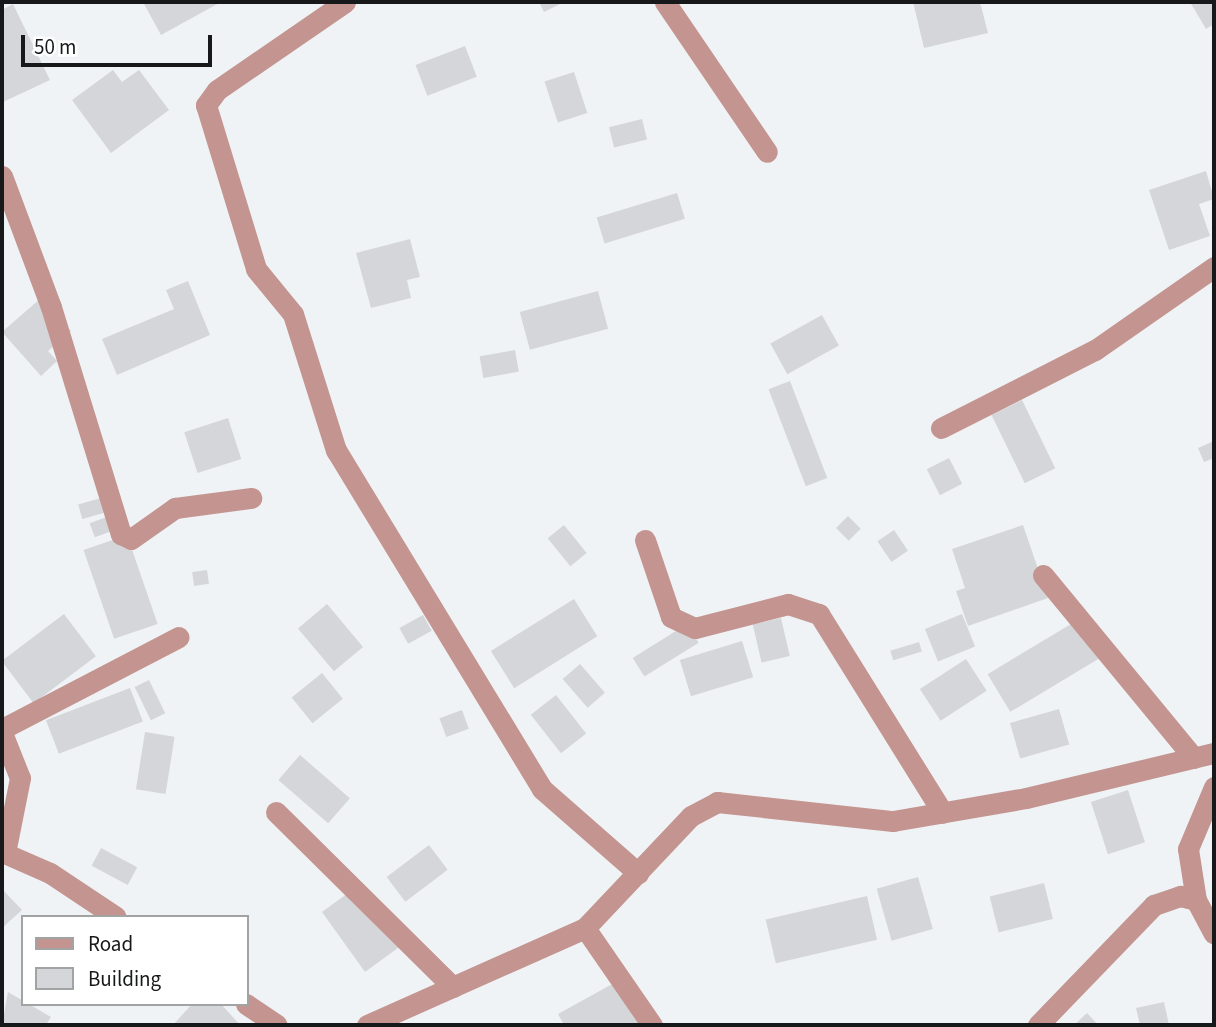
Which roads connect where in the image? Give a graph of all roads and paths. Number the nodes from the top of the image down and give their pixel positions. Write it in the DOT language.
graph roads {
  1 [pos="345,2"];
  2 [pos="665,2"];
  3 [pos="767,152"];
  4 [pos="2,176"];
  5 [pos="1214,267"];
  6 [pos="941,428"];
  7 [pos="251,498"];
  8 [pos="645,540"];
  9 [pos="1043,575"];
  10 [pos="179,637"];
  11 [pos="2,731"];
  12 [pos="1204,755"];
  13 [pos="1214,787"];
  14 [pos="276,812"];
  15 [pos="943,813"];
  16 [pos="3,852"];
  17 [pos="638,873"];
  18 [pos="1196,901"];
  19 [pos="113,915"];
  20 [pos="585,929"];
  21 [pos="1214,934"];
  22 [pos="453,987"];
  23 [pos="248,1005"];
  24 [pos="277,1025"];
  25 [pos="367,1025"];
  26 [pos="652,1025"];
  27 [pos="1038,1025"];
  1 -- 17 [label="street"];
  2 -- 3 [label="street"];
  4 -- 7 [label="street"];
  5 -- 6 [label="street"];
  8 -- 15 [label="street"];
  9 -- 12 [label="street"];
  10 -- 11 [label="street"];
  11 -- 16 [label="street"];
  12 -- 15 [label="street"];
  13 -- 18 [label="street"];
  14 -- 22 [label="street"];
  15 -- 17 [label="street"];
  16 -- 19 [label="street"];
  17 -- 20 [label="street"];
  18 -- 21 [label="street"];
  18 -- 27 [label="street"];
  20 -- 22 [label="street"];
  20 -- 26 [label="street"];
  22 -- 25 [label="street"];
  23 -- 24 [label="street"];
}
